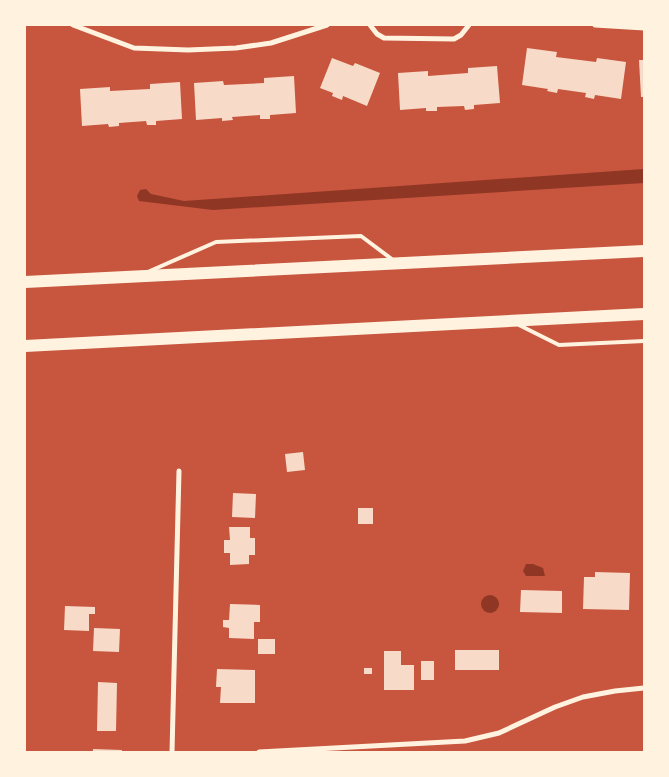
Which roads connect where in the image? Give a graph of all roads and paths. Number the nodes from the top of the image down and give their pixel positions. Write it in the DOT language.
graph roads {
  1 [pos="74,25"];
  2 [pos="327,25"];
  3 [pos="370,25"];
  4 [pos="469,25"];
  5 [pos="595,25"];
  6 [pos="644,28"];
  7 [pos="644,251"];
  8 [pos="397,263"];
  9 [pos="138,276"];
  10 [pos="25,282"];
  11 [pos="644,314"];
  12 [pos="513,321"];
  13 [pos="644,341"];
  14 [pos="25,346"];
  15 [pos="179,471"];
  16 [pos="644,688"];
  17 [pos="172,752"];
  18 [pos="259,752"];
  1 -- 2 [label="street"];
  3 -- 4 [label="street"];
  5 -- 6 [label="street"];
  7 -- 8 [label="highway"];
  8 -- 9 [label="highway"];
  8 -- 9 [label="lane"];
  9 -- 10 [label="highway"];
  11 -- 12 [label="highway"];
  12 -- 13 [label="lane"];
  12 -- 14 [label="highway"];
  15 -- 17 [label="street"];
  16 -- 18 [label="street"];
}
